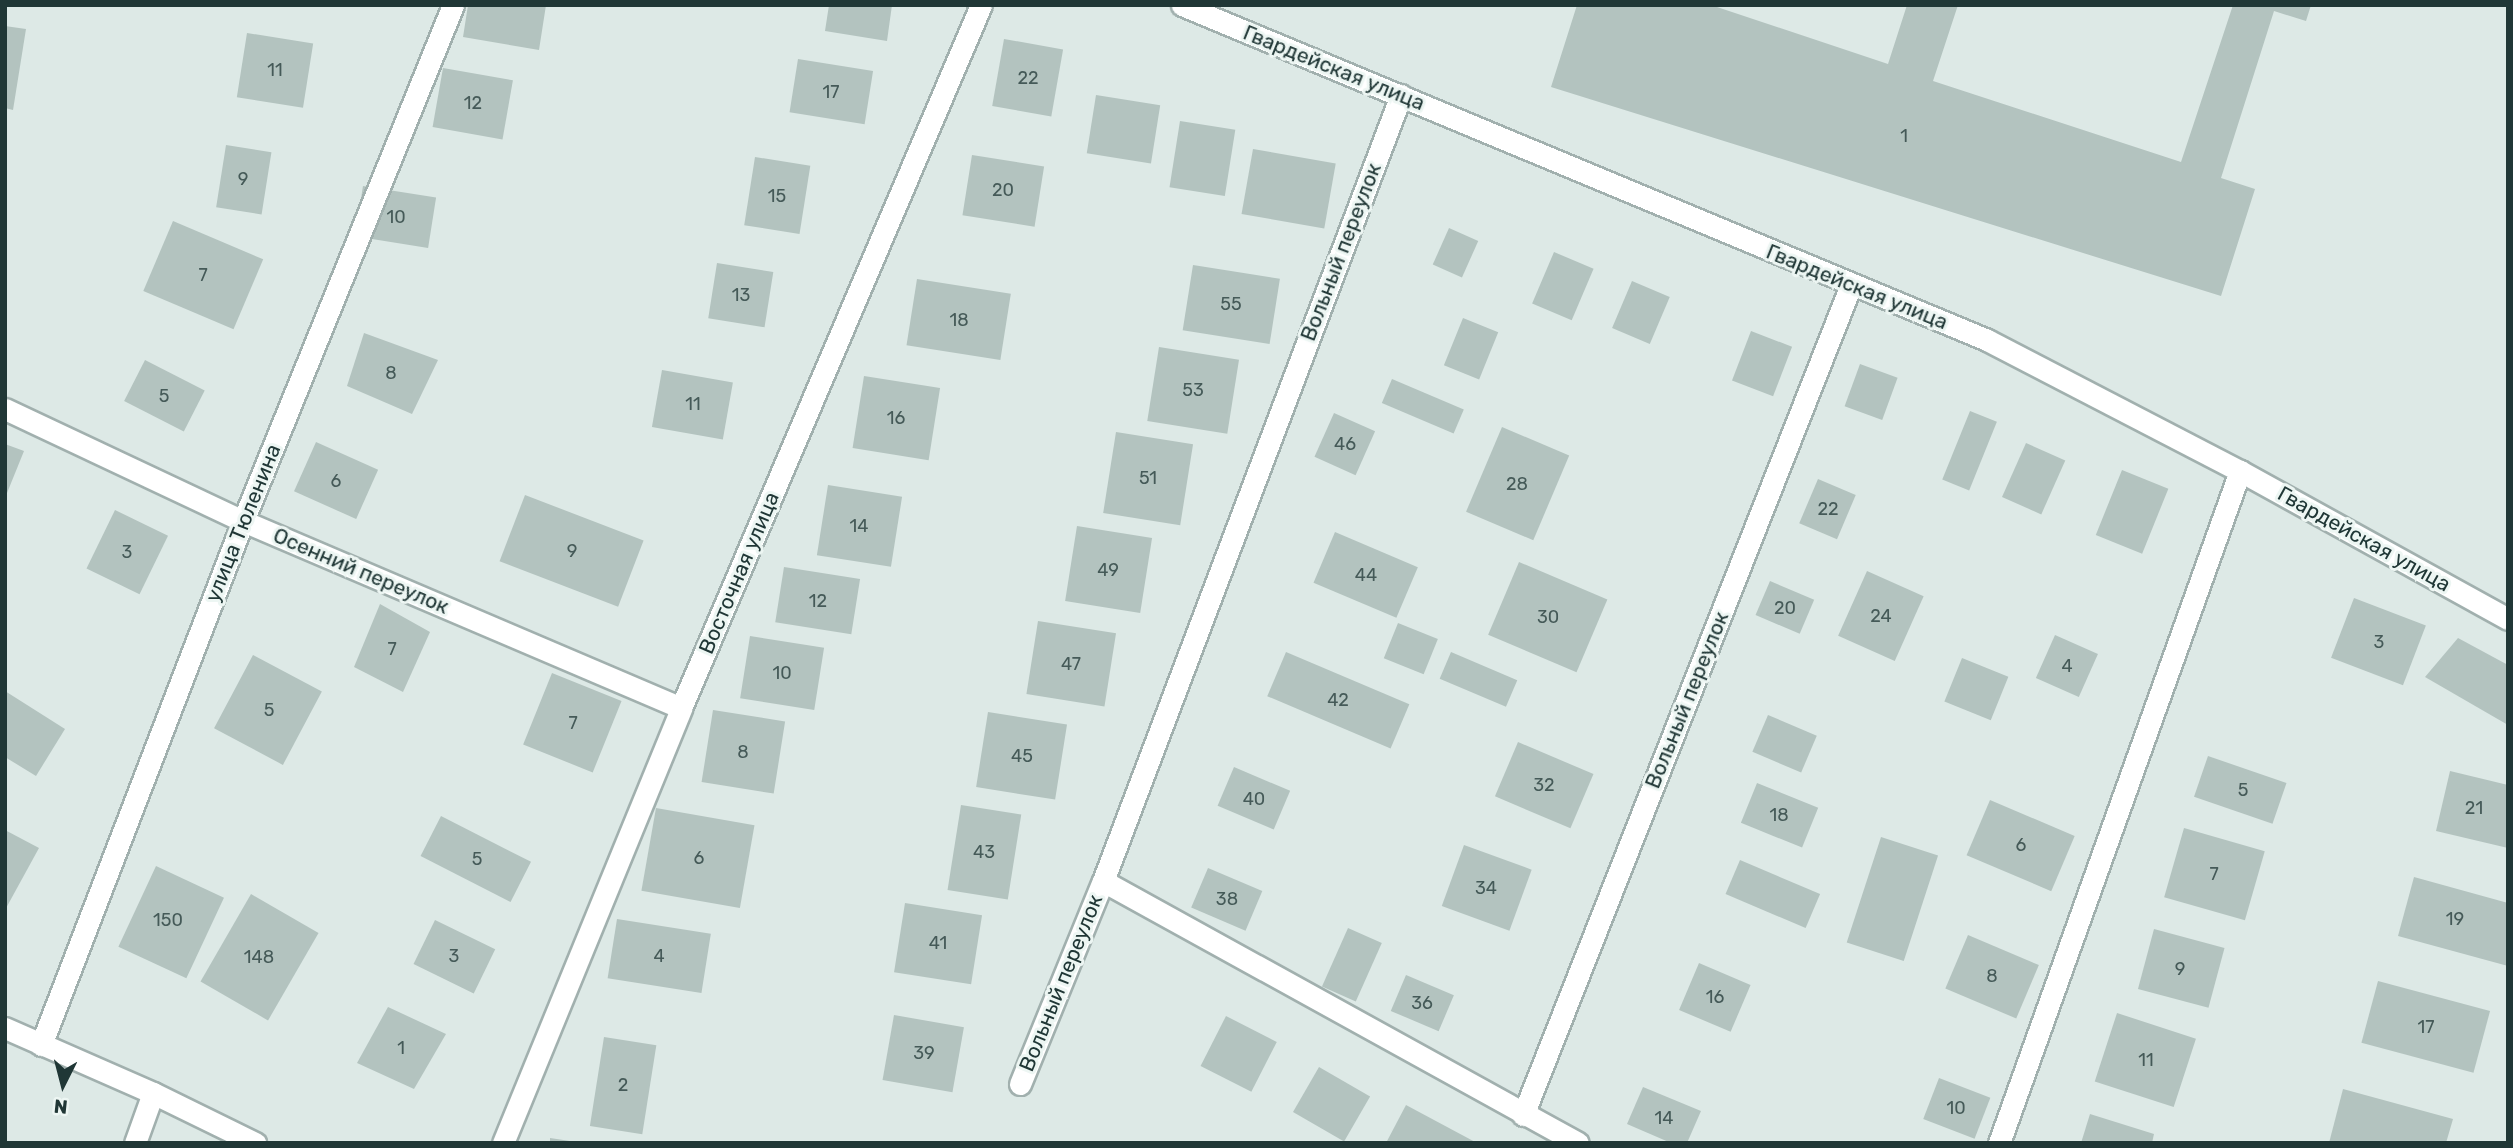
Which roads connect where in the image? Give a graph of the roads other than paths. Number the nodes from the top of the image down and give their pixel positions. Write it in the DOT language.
graph roads {
  1 [pos="453,5"];
  2 [pos="981,5"];
  3 [pos="1182,5"];
  4 [pos="1401,95"];
  5 [pos="1851,285"];
  6 [pos="5,409"];
  7 [pos="2240,471"];
  8 [pos="243,521"];
  9 [pos="2508,619"];
  10 [pos="681,708"];
  11 [pos="1103,881"];
  12 [pos="5,1028"];
  13 [pos="41,1045"];
  14 [pos="1020,1084"];
  15 [pos="153,1093"];
  16 [pos="1523,1115"];
  17 [pos="135,1143"];
  18 [pos="255,1143"];
  19 [pos="503,1143"];
  20 [pos="1578,1143"];
  21 [pos="1998,1143"];
  1 -- 8 [label="street, улица Тюленина"];
  2 -- 10 [label="street, Восточная улица"];
  3 -- 4 [label="street, Гвардейская улица"];
  4 -- 5 [label="street, Гвардейская улица"];
  4 -- 11 [label="street, Вольный переулок"];
  5 -- 7 [label="street, Гвардейская улица"];
  5 -- 16 [label="street, Вольный переулок"];
  6 -- 8 [label="street, Осенний переулок"];
  7 -- 9 [label="street, Гвардейская улица"];
  7 -- 21 [label="street"];
  8 -- 10 [label="street, Осенний переулок"];
  8 -- 13 [label="street, улица Тюленина"];
  10 -- 19 [label="street, Восточная улица"];
  11 -- 14 [label="street, Вольный переулок"];
  11 -- 16 [label="street, Вольный переулок"];
  12 -- 13 [label="street"];
  13 -- 15 [label="street"];
  15 -- 17 [label="street"];
  15 -- 18 [label="street"];
  16 -- 20 [label="street, Вольный переулок"];
}
